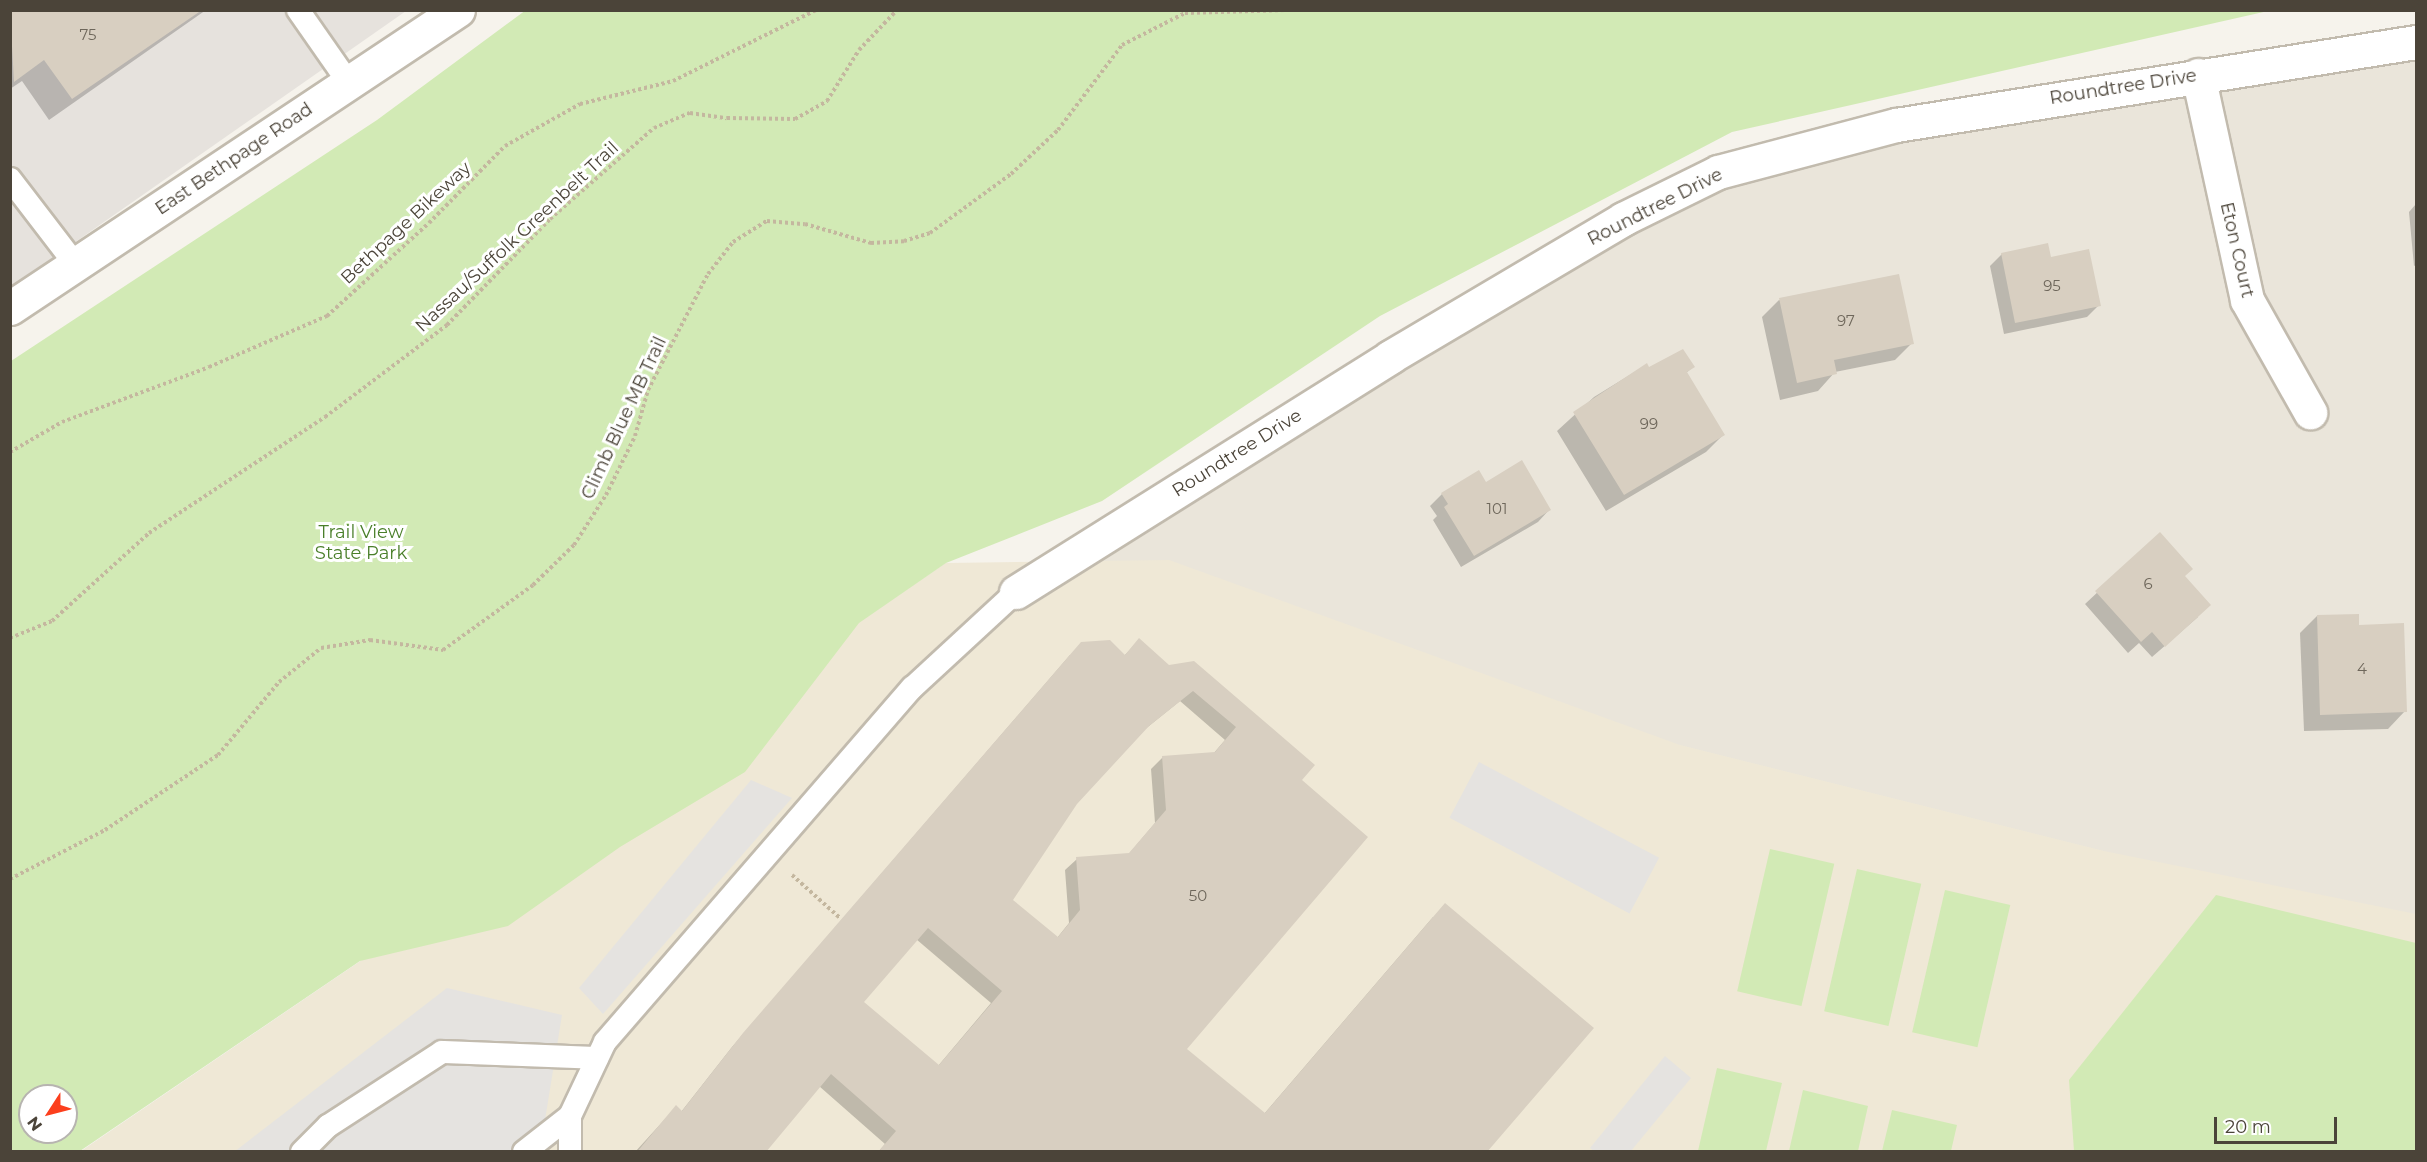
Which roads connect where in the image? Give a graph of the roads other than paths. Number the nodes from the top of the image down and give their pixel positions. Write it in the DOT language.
graph roads {
  1 [pos="298,10"];
  2 [pos="458,10"];
  3 [pos="2416,42"];
  4 [pos="2198,75"];
  5 [pos="349,83"];
  6 [pos="10,179"];
  7 [pos="76,265"];
  8 [pos="10,308"];
  9 [pos="2310,412"];
  10 [pos="1016,592"];
  11 [pos="597,1058"];
  12 [pos="570,1116"];
  13 [pos="302,1152"];
  14 [pos="524,1152"];
  15 [pos="570,1152"];
  1 -- 5 [label="lane"];
  2 -- 5 [label="street, East Bethpage Road"];
  3 -- 4 [label="street, Roundtree Drive"];
  4 -- 9 [label="street, Eton Court"];
  4 -- 10 [label="street, Roundtree Drive"];
  5 -- 7 [label="street, East Bethpage Road"];
  6 -- 7 [label="lane"];
  7 -- 8 [label="street, East Bethpage Road"];
  10 -- 11 [label="lane"];
  11 -- 12 [label="lane"];
  11 -- 13 [label="lane"];
  12 -- 14 [label="lane"];
  12 -- 15 [label="lane"];
}
